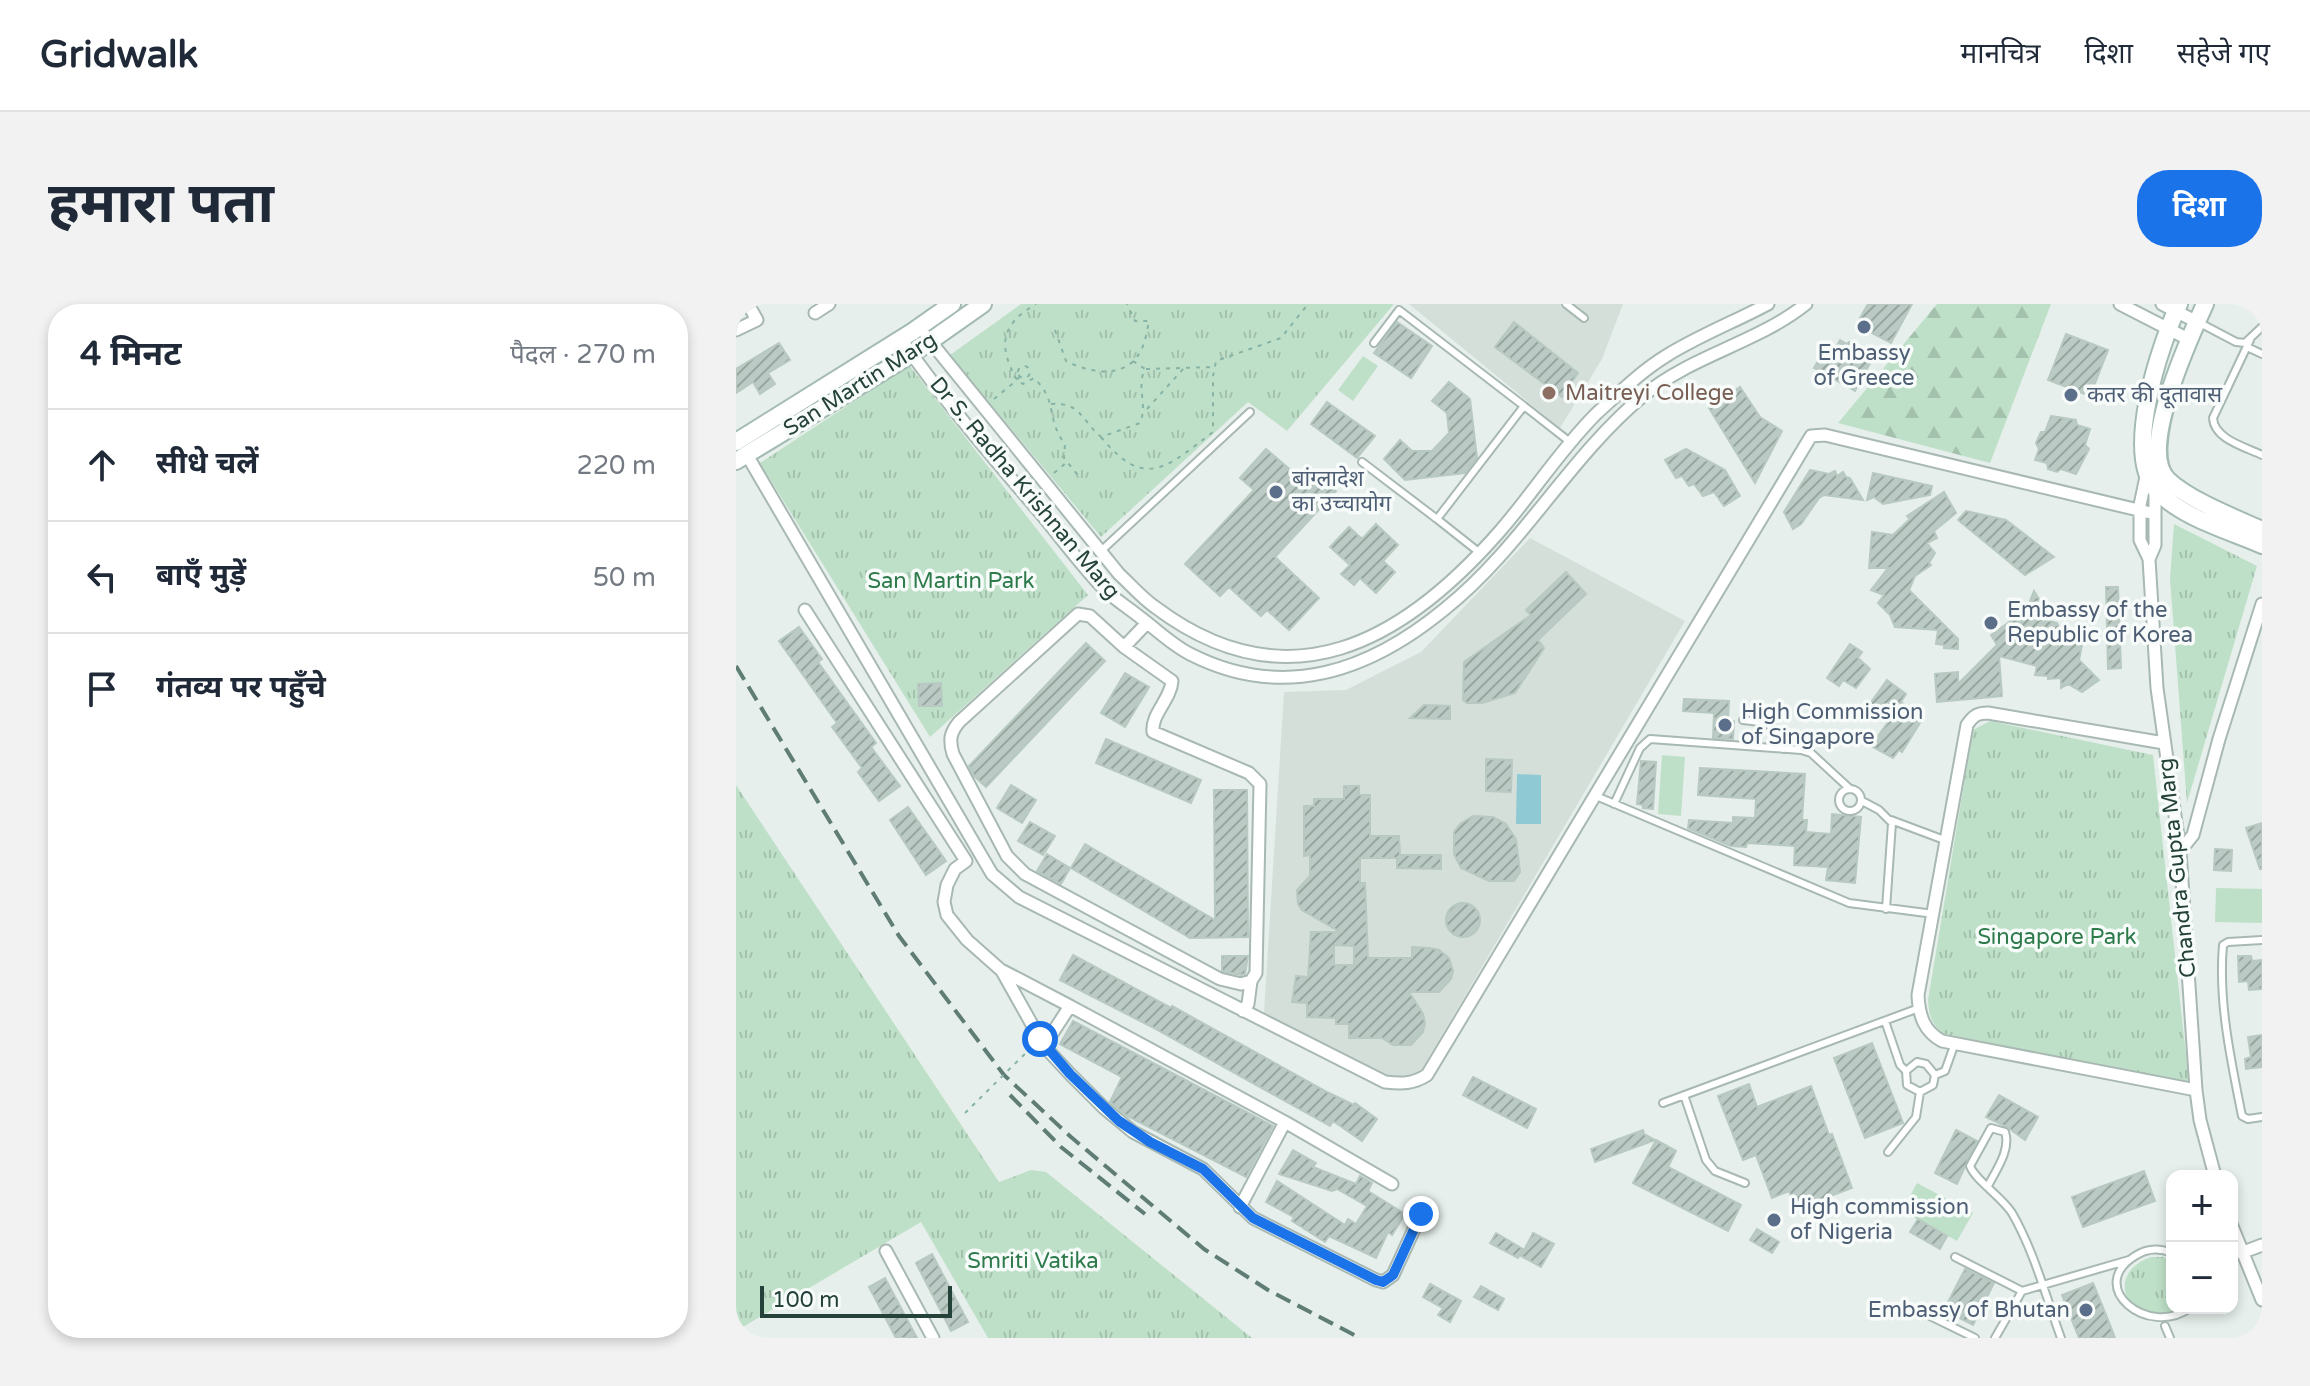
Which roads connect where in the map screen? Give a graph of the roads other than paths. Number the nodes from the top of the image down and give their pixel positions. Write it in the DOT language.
graph roads {
  1 [pos="748,304"];
  2 [pos="829,304"];
  3 [pos="952,304"];
  4 [pos="983,304"];
  5 [pos="1566,304"];
  6 [pos="1768,304"];
  7 [pos="1806,304"];
  8 [pos="2120,304"];
  9 [pos="2205,304"];
  10 [pos="2173,306"];
  11 [pos="815,313"];
  12 [pos="1584,318"];
  13 [pos="2197,322"];
  14 [pos="919,327"];
  15 [pos="2262,327"];
  16 [pos="736,330"];
  17 [pos="2169,330"];
  18 [pos="901,339"];
  19 [pos="2190,340"];
  20 [pos="930,341"];
  21 [pos="1374,343"];
  22 [pos="2248,344"];
  23 [pos="912,354"];
  24 [pos="2262,354"];
  25 [pos="1524,406"];
  26 [pos="1250,412"];
  27 [pos="1570,442"];
  28 [pos="740,452"];
  29 [pos="2262,455"];
  30 [pos="1362,462"];
  31 [pos="2158,473"];
  32 [pos="2140,511"];
  33 [pos="2155,514"];
  34 [pos="1437,519"];
  35 [pos="2262,530"];
  36 [pos="2262,545"];
  37 [pos="1101,551"];
  38 [pos="1480,553"];
  39 [pos="2149,559"];
  40 [pos="1470,564"];
  41 [pos="1119,574"];
  42 [pos="1482,577"];
  43 [pos="1104,589"];
  44 [pos="2262,604"];
  45 [pos="805,610"];
  46 [pos="1147,623"];
  47 [pos="1124,647"];
  48 [pos="1331,651"];
  49 [pos="1334,670"];
  50 [pos="1743,720"];
  51 [pos="2164,743"];
  52 [pos="1783,749"];
  53 [pos="1850,789"];
  54 [pos="1596,796"];
  55 [pos="1862,801"];
  56 [pos="1614,804"];
  57 [pos="1891,820"];
  58 [pos="1947,841"];
  59 [pos="2180,851"];
  60 [pos="980,855"];
  61 [pos="966,861"];
  62 [pos="1886,909"];
  63 [pos="1934,914"];
  64 [pos="2262,940"];
  65 [pos="1002,971"];
  66 [pos="1251,981"];
  67 [pos="1070,1006"];
  68 [pos="1919,1008"];
  69 [pos="1243,1011"];
  70 [pos="1885,1021"];
  71 [pos="1042,1042"];
  72 [pos="1955,1043"];
  73 [pos="1906,1071"];
  74 [pos="1935,1075"];
  75 [pos="2196,1090"];
  76 [pos="1920,1092"];
  77 [pos="1684,1095"];
  78 [pos="1663,1103"];
  79 [pos="2262,1117"];
  80 [pos="1285,1122"];
  81 [pos="1888,1152"];
  82 [pos="2213,1170"];
  83 [pos="1745,1183"];
  84 [pos="1392,1184"];
  85 [pos="1988,1186"];
  86 [pos="1240,1207"];
  87 [pos="1421,1214"];
  88 [pos="2262,1245"];
  89 [pos="886,1251"];
  90 [pos="2166,1252"];
  91 [pos="2238,1254"];
  92 [pos="2238,1256"];
  93 [pos="1955,1257"];
  94 [pos="2129,1260"];
  95 [pos="2043,1287"];
  96 [pos="2022,1291"];
  97 [pos="2262,1300"];
  98 [pos="2185,1314"];
  99 [pos="1930,1316"];
  100 [pos="2132,1319"];
  101 [pos="933,1338"];
  102 [pos="1975,1338"];
  103 [pos="1995,1338"];
  104 [pos="2061,1338"];
  105 [pos="2170,1338"];
  1 -- 16 [label="street"];
  2 -- 11 [label="street"];
  3 -- 14 [label="main road, San Martin Marg"];
  4 -- 20 [label="main road, San Martin Marg"];
  5 -- 12 [label="lane"];
  6 -- 27 [label="street, Dr S. Radha Krishnan Marg"];
  7 -- 42 [label="street, Dr S. Radha Krishnan Marg"];
  8 -- 17 [label="street"];
  9 -- 13 [label="main road"];
  10 -- 13 [label="street"];
  10 -- 17 [label="main road"];
  13 -- 19 [label="main road"];
  13 -- 22 [label="lane"];
  14 -- 18 [label="main road, San Martin Marg"];
  14 -- 20 [label="street, Dr S. Radha Krishnan Marg"];
  15 -- 22 [label="lane"];
  17 -- 19 [label="street"];
  17 -- 31 [label="main road"];
  18 -- 23 [label="street, Dr S. Radha Krishnan Marg"];
  18 -- 28 [label="main road, San Martin Marg"];
  19 -- 31 [label="main road"];
  20 -- 23 [label="main road, San Martin Marg"];
  20 -- 37 [label="street, Dr S. Radha Krishnan Marg"];
  21 -- 25 [label="lane"];
  22 -- 24 [label="lane"];
  22 -- 29 [label="lane"];
  23 -- 28 [label="main road, San Martin Marg"];
  23 -- 43 [label="street, Dr S. Radha Krishnan Marg"];
  25 -- 27 [label="lane"];
  25 -- 34 [label="lane"];
  26 -- 37 [label="lane"];
  27 -- 38 [label="street, Dr S. Radha Krishnan Marg"];
  28 -- 60 [label="street"];
  30 -- 34 [label="lane"];
  31 -- 32 [label="street"];
  31 -- 33 [label="street"];
  31 -- 35 [label="main road"];
  31 -- 36 [label="main road"];
  32 -- 33 [label="street"];
  32 -- 39 [label="street"];
  32 -- 54 [label="street"];
  33 -- 39 [label="street"];
  34 -- 38 [label="lane"];
  37 -- 41 [label="street, Dr S. Radha Krishnan Marg"];
  38 -- 40 [label="street, Dr S. Radha Krishnan Marg"];
  39 -- 51 [label="street, Chandra Gupta Marg"];
  40 -- 42 [label="street"];
  40 -- 48 [label="street, Dr S. Radha Krishnan Marg"];
  41 -- 43 [label="street"];
  41 -- 48 [label="street, Dr S. Radha Krishnan Marg"];
  42 -- 49 [label="street, Dr S. Radha Krishnan Marg"];
  43 -- 46 [label="street, Dr S. Radha Krishnan Marg"];
  44 -- 59 [label="street"];
  45 -- 61 [label="street"];
  46 -- 47 [label="street"];
  46 -- 49 [label="street, Dr S. Radha Krishnan Marg"];
  47 -- 66 [label="street"];
  47 -- 66 [label="street"];
  48 -- 49 [label="street"];
  50 -- 52 [label="lane"];
  51 -- 58 [label="street"];
  51 -- 59 [label="street, Chandra Gupta Marg"];
  52 -- 53 [label="lane"];
  52 -- 56 [label="lane"];
  53 -- 55 [label="lane"];
  53 -- 55 [label="lane"];
  54 -- 56 [label="lane"];
  54 -- 69 [label="street"];
  55 -- 57 [label="lane"];
  56 -- 62 [label="lane"];
  57 -- 58 [label="lane"];
  57 -- 62 [label="lane"];
  58 -- 63 [label="street"];
  59 -- 75 [label="street, Chandra Gupta Marg"];
  60 -- 61 [label="street"];
  60 -- 69 [label="street"];
  61 -- 65 [label="street"];
  62 -- 63 [label="lane"];
  63 -- 68 [label="street"];
  64 -- 79 [label="lane"];
  65 -- 67 [label="street"];
  65 -- 71 [label="street"];
  66 -- 69 [label="street"];
  67 -- 71 [label="street"];
  67 -- 80 [label="street"];
  68 -- 70 [label="lane"];
  68 -- 72 [label="street"];
  70 -- 73 [label="lane"];
  70 -- 77 [label="lane"];
  71 -- 86 [label="street"];
  72 -- 74 [label="lane"];
  72 -- 75 [label="street"];
  73 -- 74 [label="lane"];
  73 -- 76 [label="lane"];
  74 -- 76 [label="lane"];
  75 -- 82 [label="street, Chandra Gupta Marg"];
  76 -- 81 [label="lane"];
  77 -- 78 [label="lane"];
  77 -- 83 [label="lane"];
  80 -- 84 [label="street"];
  80 -- 86 [label="street"];
  85 -- 85 [label="lane"];
  85 -- 95 [label="lane"];
  86 -- 87 [label="street"];
  88 -- 91 [label="street"];
  89 -- 101 [label="street"];
  90 -- 94 [label="lane"];
  92 -- 97 [label="street"];
  93 -- 96 [label="lane"];
  94 -- 95 [label="lane"];
  94 -- 100 [label="lane"];
  95 -- 96 [label="lane"];
  95 -- 104 [label="lane"];
  96 -- 103 [label="lane"];
  98 -- 105 [label="lane"];
  99 -- 102 [label="lane"];
}
